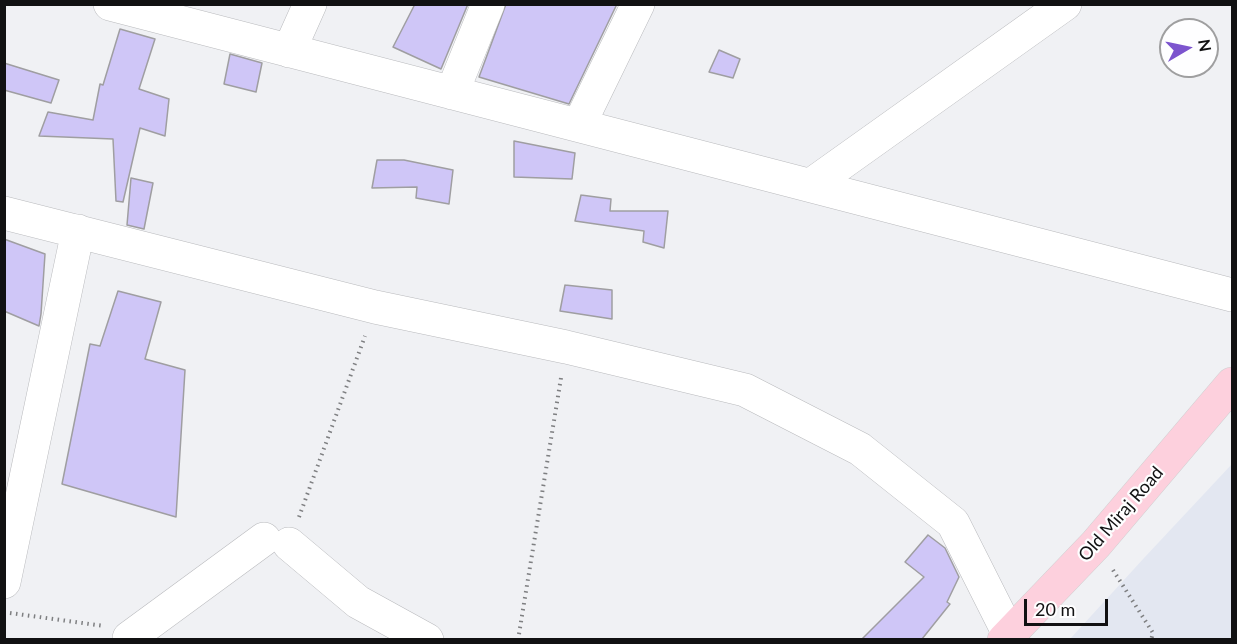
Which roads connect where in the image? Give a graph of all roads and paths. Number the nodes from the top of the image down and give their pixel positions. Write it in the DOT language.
graph roads {
  1 [pos="110,4"];
  2 [pos="310,4"];
  3 [pos="488,4"];
  4 [pos="638,4"];
  5 [pos="1065,4"];
  6 [pos="289,51"];
  7 [pos="453,93"];
  8 [pos="579,125"];
  9 [pos="811,185"];
  10 [pos="4,213"];
  11 [pos="78,231"];
  12 [pos="1233,295"];
  13 [pos="375,307"];
  14 [pos="566,347"];
  15 [pos="1233,384"];
  16 [pos="276,542"];
  17 [pos="1096,544"];
  18 [pos="4,582"];
  19 [pos="4,612"];
  20 [pos="117,632"];
  21 [pos="1007,637"];
  22 [pos="427,639"];
  23 [pos="518,639"];
  24 [pos="1150,639"];
  1 -- 6 [label="street"];
  2 -- 6 [label="street"];
  3 -- 7 [label="street"];
  4 -- 8 [label="street"];
  5 -- 9 [label="street"];
  6 -- 7 [label="street"];
  7 -- 8 [label="street"];
  8 -- 9 [label="street"];
  9 -- 12 [label="street"];
  10 -- 11 [label="street"];
  11 -- 13 [label="street"];
  11 -- 18 [label="street"];
  13 -- 14 [label="street"];
  13 -- 16 [label="path"];
  14 -- 21 [label="street"];
  14 -- 23 [label="path"];
  15 -- 17 [label="main road, Old Miraj Road"];
  16 -- 20 [label="street"];
  16 -- 22 [label="street"];
  17 -- 21 [label="main road, Old Miraj Road"];
  17 -- 24 [label="path"];
  19 -- 20 [label="path"];
}
